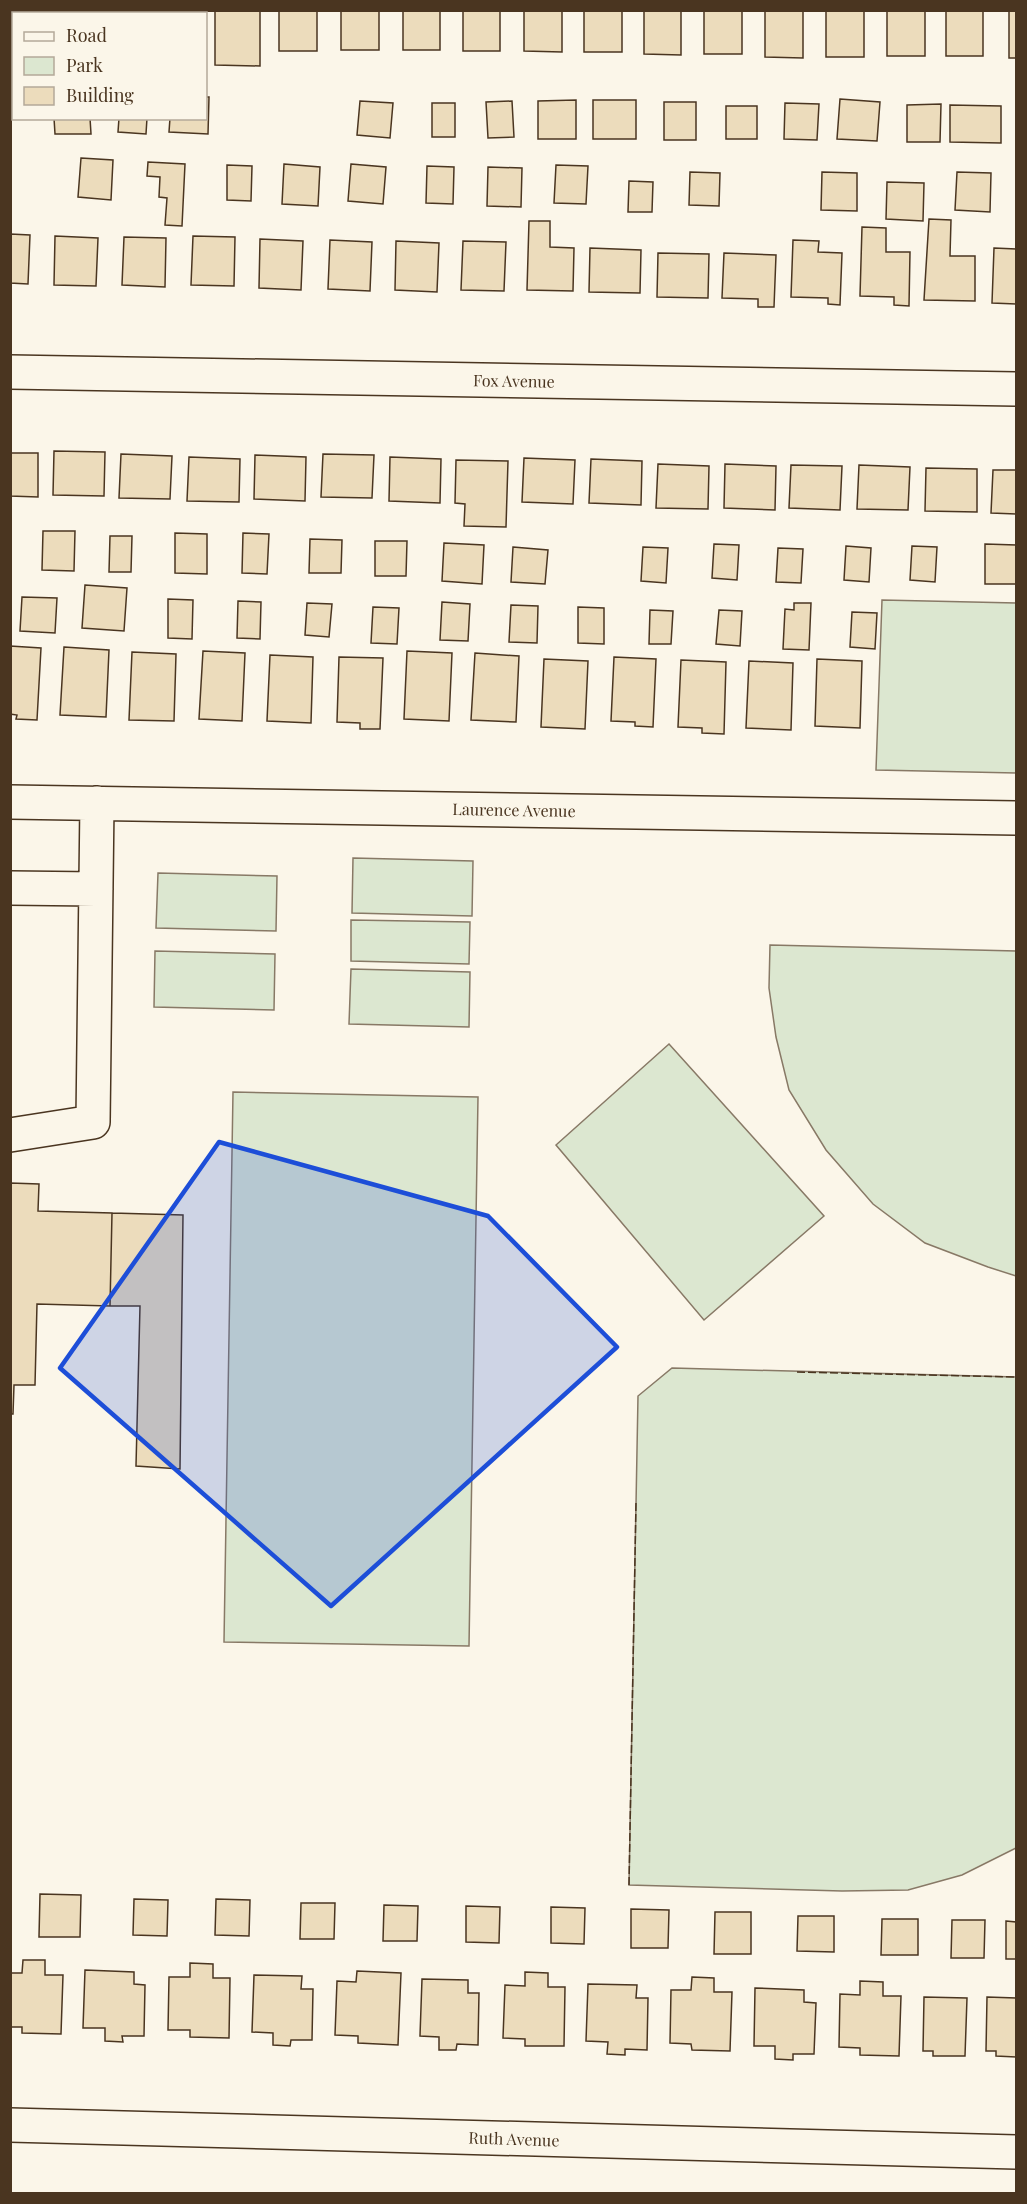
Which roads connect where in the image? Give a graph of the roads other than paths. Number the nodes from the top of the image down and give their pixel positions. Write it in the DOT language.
graph roads {
  1 [pos="10,372"];
  2 [pos="1017,389"];
  3 [pos="10,802"];
  4 [pos="97,803"];
  5 [pos="1017,818"];
  6 [pos="10,888"];
  7 [pos="96,889"];
  8 [pos="10,1135"];
  9 [pos="10,2125"];
  10 [pos="1017,2152"];
  1 -- 2 [label="street, Fox Avenue"];
  3 -- 4 [label="street, Laurence Avenue"];
  4 -- 5 [label="street, Laurence Avenue"];
  4 -- 7 [label="street"];
  6 -- 7 [label="street"];
  7 -- 8 [label="street"];
  9 -- 10 [label="street, Ruth Avenue"];
}
